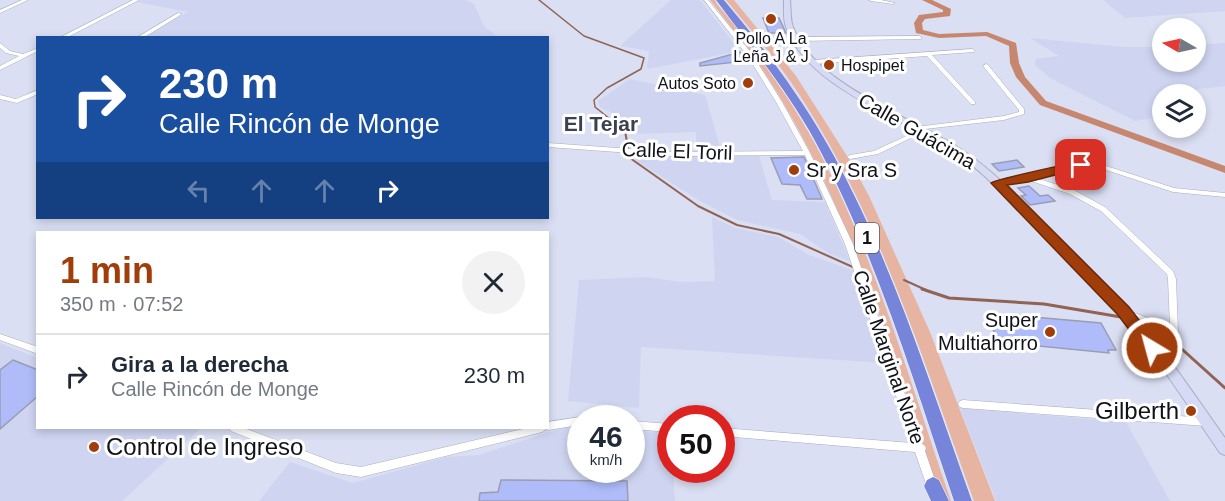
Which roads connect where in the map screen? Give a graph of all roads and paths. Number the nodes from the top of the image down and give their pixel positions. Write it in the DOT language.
graph roads {
  1 [pos="26,0"];
  2 [pos="137,0"];
  3 [pos="706,0"];
  4 [pos="720,0"];
  5 [pos="787,0"];
  6 [pos="871,0"];
  7 [pos="884,1"];
  8 [pos="893,3"];
  9 [pos="0,12"];
  10 [pos="180,14"];
  11 [pos="66,36"];
  12 [pos="142,36"];
  13 [pos="919,38"];
  14 [pos="795,39"];
  15 [pos="0,45"];
  16 [pos="36,50"];
  17 [pos="972,51"];
  18 [pos="928,54"];
  19 [pos="24,56"];
  20 [pos="814,62"];
  21 [pos="986,66"];
  22 [pos="0,68"];
  23 [pos="36,93"];
  24 [pos="0,97"];
  25 [pos="973,103"];
  26 [pos="918,128"];
  27 [pos="549,145"];
  28 [pos="807,153"];
  29 [pos="850,158"];
  30 [pos="1028,178"];
  31 [pos="997,183"];
  32 [pos="1225,195"];
  33 [pos="1125,313"];
  34 [pos="0,337"];
  35 [pos="36,350"];
  36 [pos="963,404"];
  37 [pos="1206,422"];
  38 [pos="567,423"];
  39 [pos="549,426"];
  40 [pos="237,429"];
  41 [pos="538,429"];
  42 [pos="735,433"];
  43 [pos="921,448"];
  44 [pos="1225,449"];
  45 [pos="937,496"];
  46 [pos="963,501"];
  1 -- 9 [label="street"];
  2 -- 11 [label="street"];
  3 -- 28 [label="street, Calle Marginal Norte"];
  4 -- 46 [label="highway, 1"];
  5 -- 14 [label="main road, Calle Guácima"];
  6 -- 7 [label="street"];
  7 -- 8 [label="street"];
  10 -- 12 [label="street"];
  13 -- 14 [label="street"];
  14 -- 20 [label="main road, Calle Guácima"];
  15 -- 19 [label="street"];
  16 -- 19 [label="street"];
  17 -- 18 [label="street"];
  18 -- 20 [label="street"];
  18 -- 25 [label="street"];
  19 -- 22 [label="street"];
  20 -- 26 [label="main road, Calle Guácima"];
  21 -- 26 [label="street"];
  23 -- 24 [label="street"];
  26 -- 29 [label="street"];
  26 -- 31 [label="main road, Calle Guácima"];
  27 -- 28 [label="street, Calle El Toril"];
  28 -- 43 [label="street, Calle Marginal Norte"];
  30 -- 31 [label="street"];
  30 -- 32 [label="street"];
  30 -- 33 [label="street"];
  31 -- 33 [label="main road, Calle Guácima"];
  33 -- 37 [label="main road, Calle Guácima"];
  34 -- 35 [label="street"];
  36 -- 37 [label="street"];
  37 -- 44 [label="main road, Calle Guácima"];
  38 -- 39 [label="street"];
  40 -- 41 [label="street"];
  42 -- 43 [label="street"];
  43 -- 45 [label="street, Calle Marginal Norte"];
}
